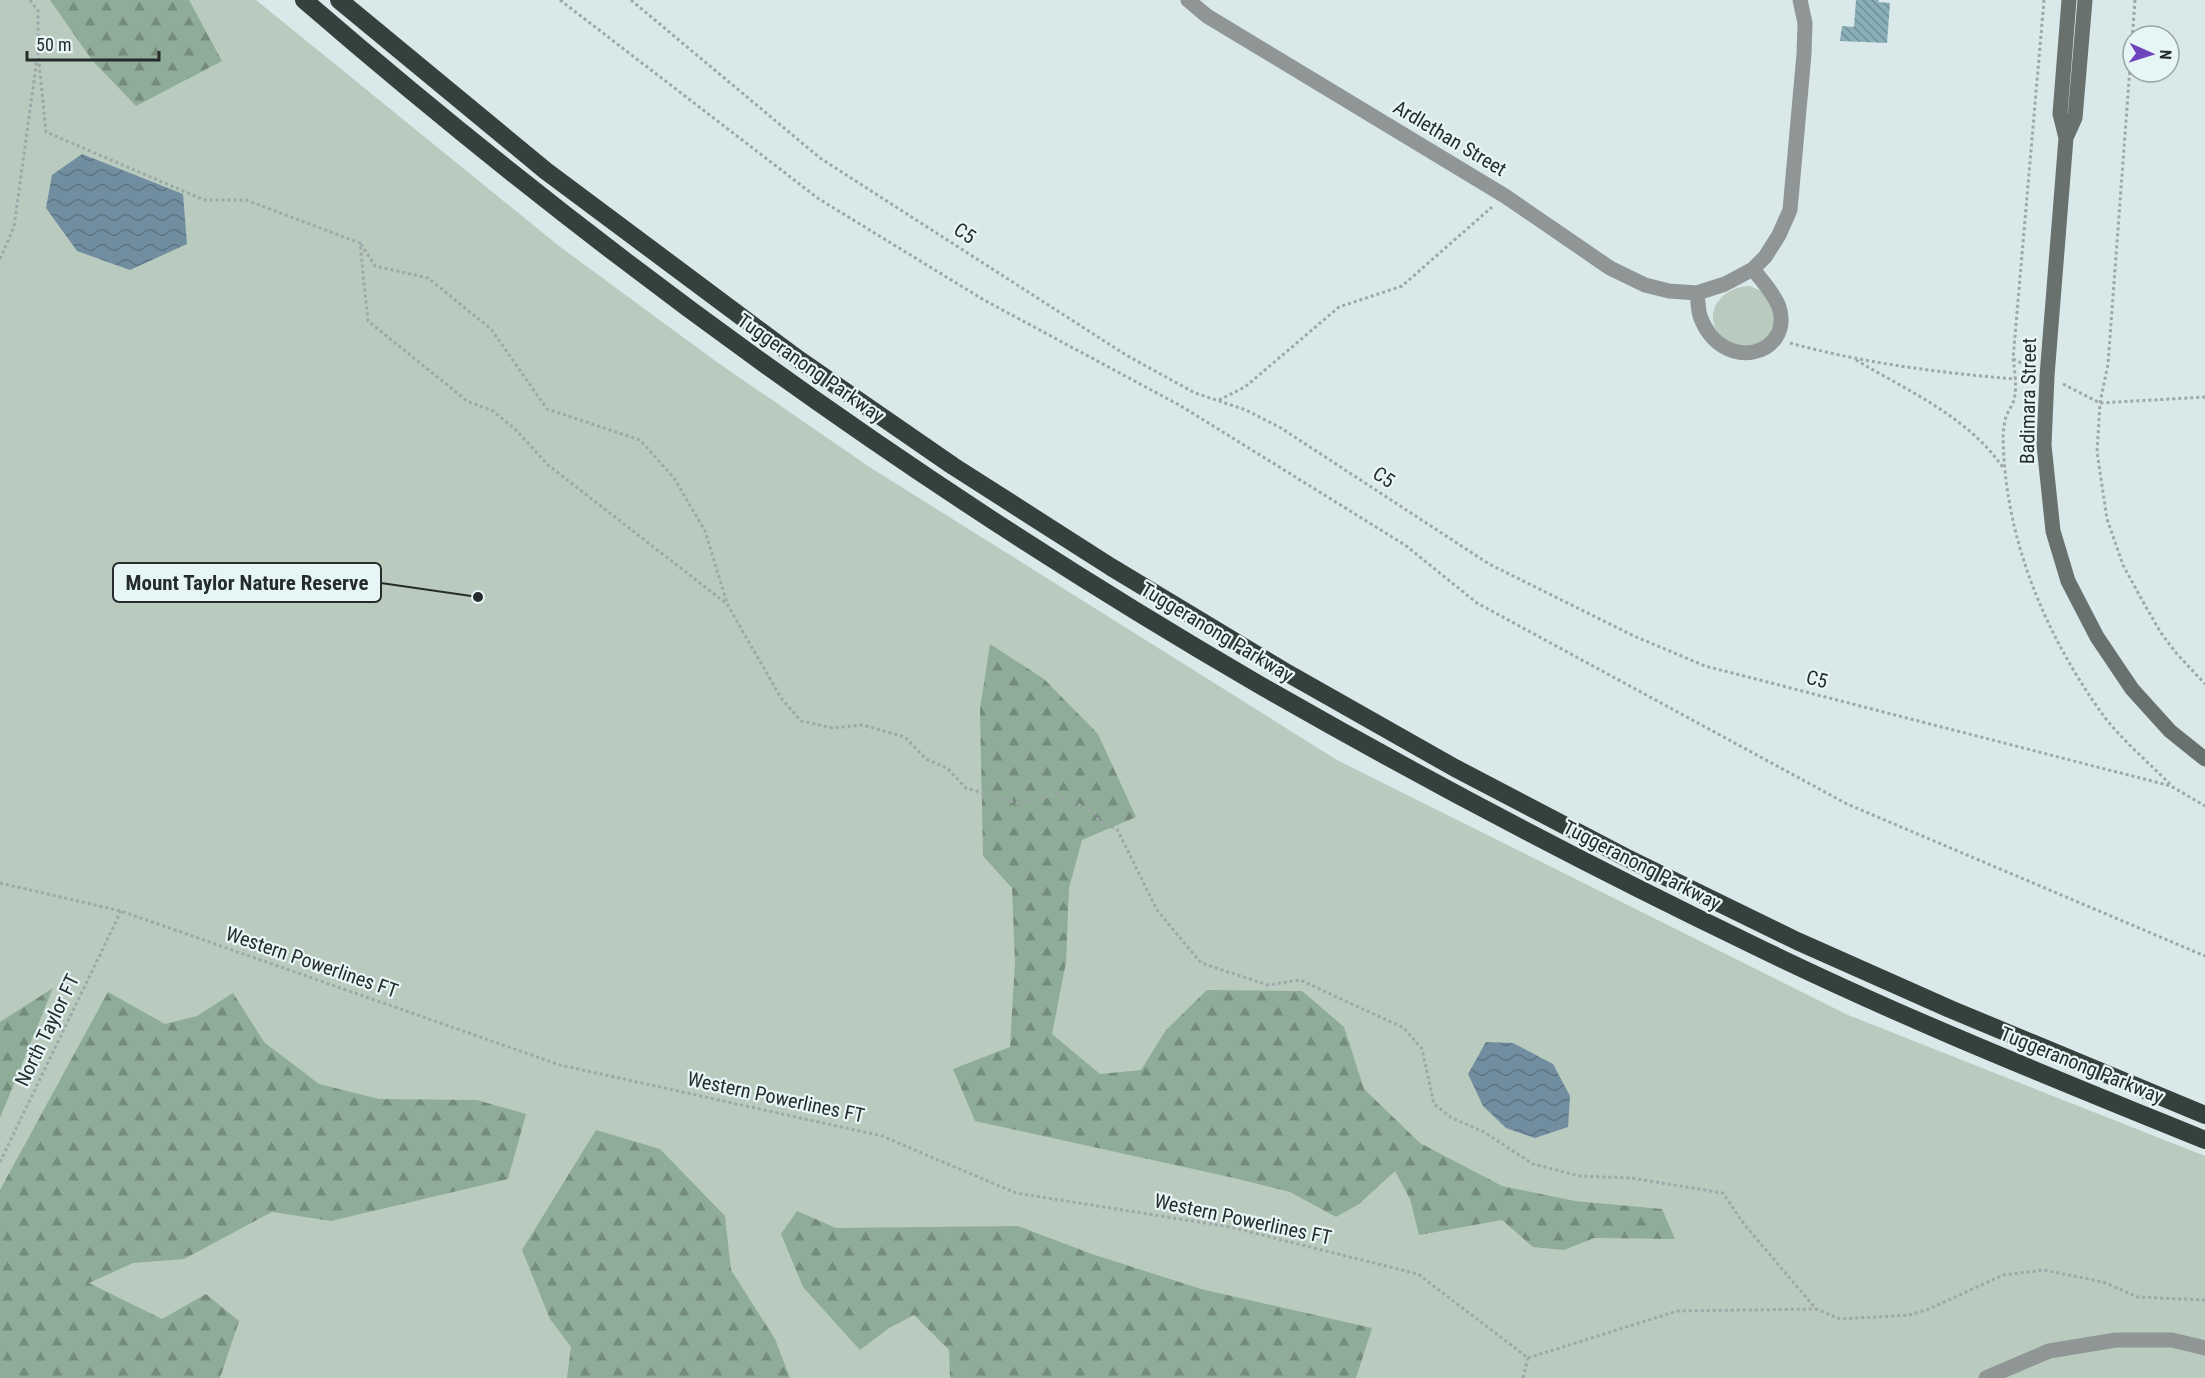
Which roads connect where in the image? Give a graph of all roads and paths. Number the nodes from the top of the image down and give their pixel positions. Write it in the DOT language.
graph roads {
  1 [pos="30,0"];
  2 [pos="304,0"];
  3 [pos="339,0"];
  4 [pos="560,0"];
  5 [pos="631,0"];
  6 [pos="1188,0"];
  7 [pos="1800,0"];
  8 [pos="2044,0"];
  9 [pos="2069,0"];
  10 [pos="2085,0"];
  11 [pos="2135,0"];
  12 [pos="38,52"];
  13 [pos="2066,138"];
  14 [pos="1505,196"];
  15 [pos="360,243"];
  16 [pos="0,259"];
  17 [pos="1753,269"];
  18 [pos="1697,293"];
  19 [pos="1774,339"];
  20 [pos="1853,358"];
  21 [pos="2013,359"];
  22 [pos="2016,379"];
  23 [pos="2205,397"];
  24 [pos="1218,400"];
  25 [pos="2100,403"];
  26 [pos="2005,470"];
  27 [pos="727,604"];
  28 [pos="2205,684"];
  29 [pos="2205,759"];
  30 [pos="2205,806"];
  31 [pos="0,883"];
  32 [pos="122,911"];
  33 [pos="2205,956"];
  34 [pos="2205,1115"];
  35 [pos="2205,1140"];
  36 [pos="0,1162"];
  37 [pos="2205,1300"];
  38 [pos="1816,1309"];
  39 [pos="2205,1348"];
  40 [pos="1528,1358"];
  41 [pos="1523,1378"];
  42 [pos="1986,1378"];
  1 -- 12 [label="path"];
  2 -- 35 [label="highway, Tuggeranong Parkway"];
  3 -- 34 [label="highway, Tuggeranong Parkway"];
  4 -- 33 [label="path"];
  5 -- 24 [label="path, C5"];
  6 -- 14 [label="street, Ardlethan Street"];
  7 -- 17 [label="street, Ardlethan Street"];
  8 -- 21 [label="path"];
  9 -- 13 [label="main road, Badimara Street"];
  10 -- 13 [label="main road, Badimara Street"];
  11 -- 25 [label="path"];
  12 -- 15 [label="path"];
  12 -- 16 [label="path"];
  13 -- 29 [label="main road, Badimara Street"];
  14 -- 18 [label="street, Ardlethan Street"];
  14 -- 24 [label="path"];
  15 -- 27 [label="path"];
  15 -- 27 [label="path"];
  17 -- 18 [label="street, Ardlethan Street"];
  17 -- 19 [label="street"];
  18 -- 19 [label="street"];
  19 -- 20 [label="path"];
  20 -- 22 [label="path"];
  20 -- 26 [label="path"];
  23 -- 25 [label="path"];
  24 -- 30 [label="path, C5"];
  25 -- 28 [label="path"];
  27 -- 38 [label="path"];
  31 -- 32 [label="path, Western Powerlines FT"];
  32 -- 36 [label="path, North Taylor FT"];
  32 -- 40 [label="path, Western Powerlines FT"];
  37 -- 38 [label="path"];
  38 -- 40 [label="path"];
  39 -- 42 [label="street"];
  40 -- 41 [label="path"];
}
